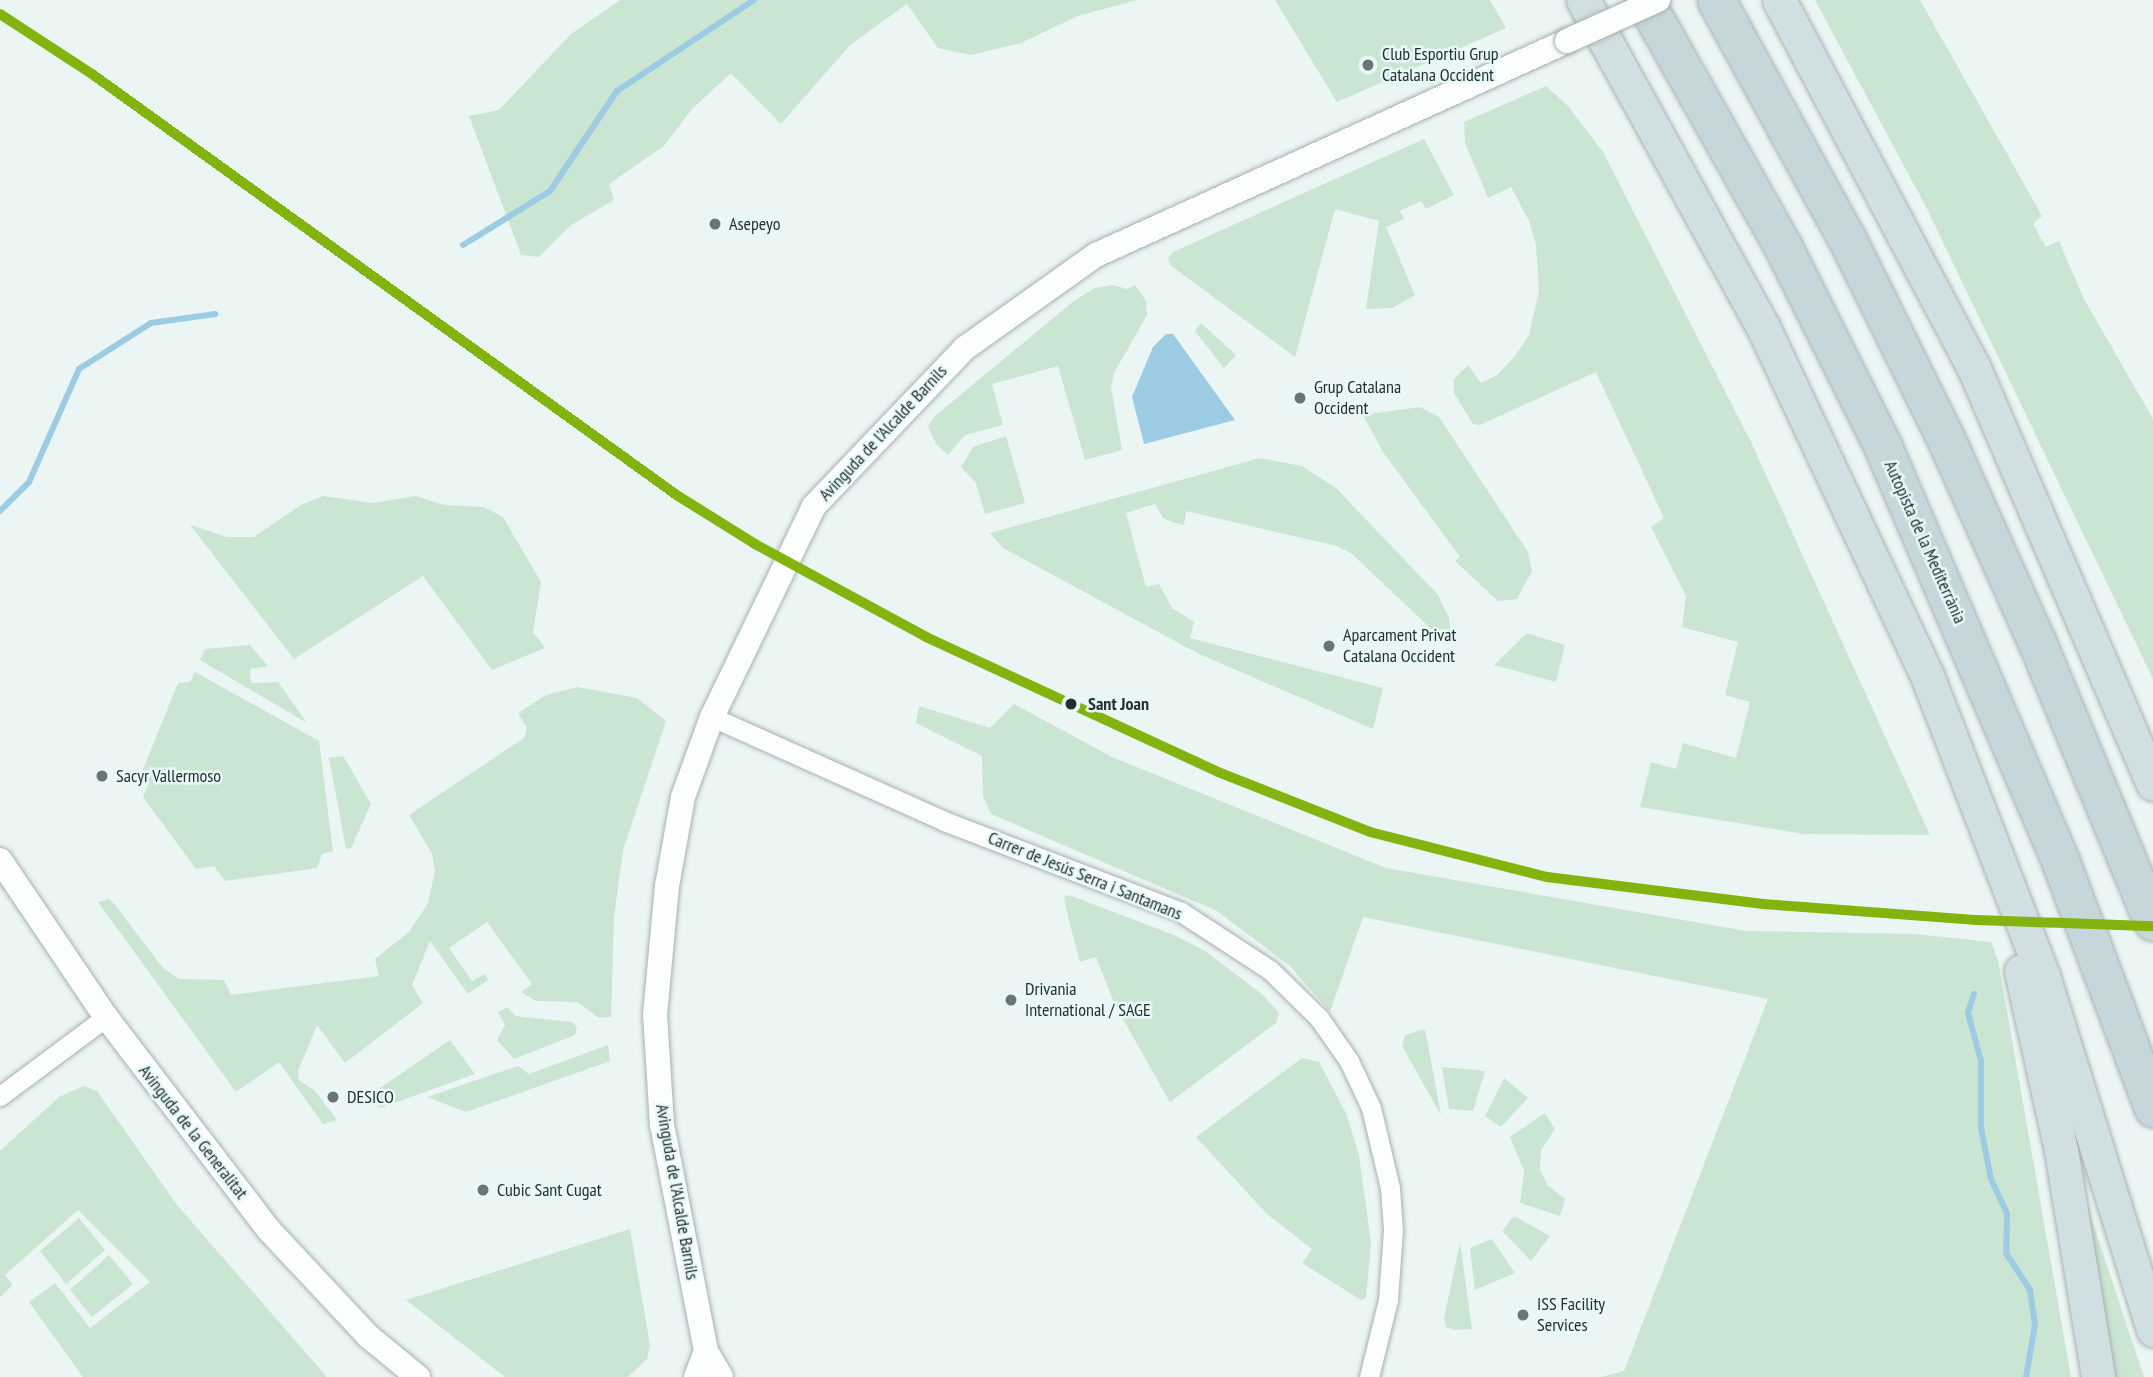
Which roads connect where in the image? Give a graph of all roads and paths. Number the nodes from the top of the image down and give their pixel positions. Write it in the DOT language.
graph roads {
  1 [pos="1578,0"];
  2 [pos="1583,0"];
  3 [pos="1644,0"];
  4 [pos="1658,0"];
  5 [pos="1716,0"];
  6 [pos="1779,0"];
  7 [pos="1608,41"];
  8 [pos="1892,598"];
  9 [pos="2094,640"];
  10 [pos="712,717"];
  11 [pos="2153,752"];
  12 [pos="2153,784"];
  13 [pos="0,860"];
  14 [pos="2153,922"];
  15 [pos="106,1017"];
  16 [pos="0,1096"];
  17 [pos="2153,1108"];
  18 [pos="2153,1330"];
  19 [pos="706,1351"];
  20 [pos="418,1377"];
  21 [pos="695,1377"];
  22 [pos="722,1377"];
  23 [pos="1369,1377"];
  24 [pos="2098,1377"];
  1 -- 7 [label="highway"];
  2 -- 7 [label="highway"];
  3 -- 17 [label="highway, Autopista de la Mediterrània"];
  4 -- 10 [label="street, Avinguda de l'Alcalde Barnils, bridge"];
  5 -- 14 [label="highway"];
  6 -- 9 [label="highway"];
  7 -- 8 [label="highway"];
  8 -- 18 [label="highway"];
  8 -- 24 [label="highway"];
  9 -- 11 [label="highway"];
  9 -- 12 [label="highway"];
  10 -- 19 [label="street, Avinguda de l'Alcalde Barnils"];
  10 -- 23 [label="street, Carrer de Jesús Serra i Santamans"];
  13 -- 15 [label="street, Avinguda de la Generalitat"];
  15 -- 16 [label="street"];
  15 -- 20 [label="street, Avinguda de la Generalitat"];
  19 -- 21 [label="street"];
  19 -- 22 [label="street, Avinguda de l'Alcalde Barnils"];
}
